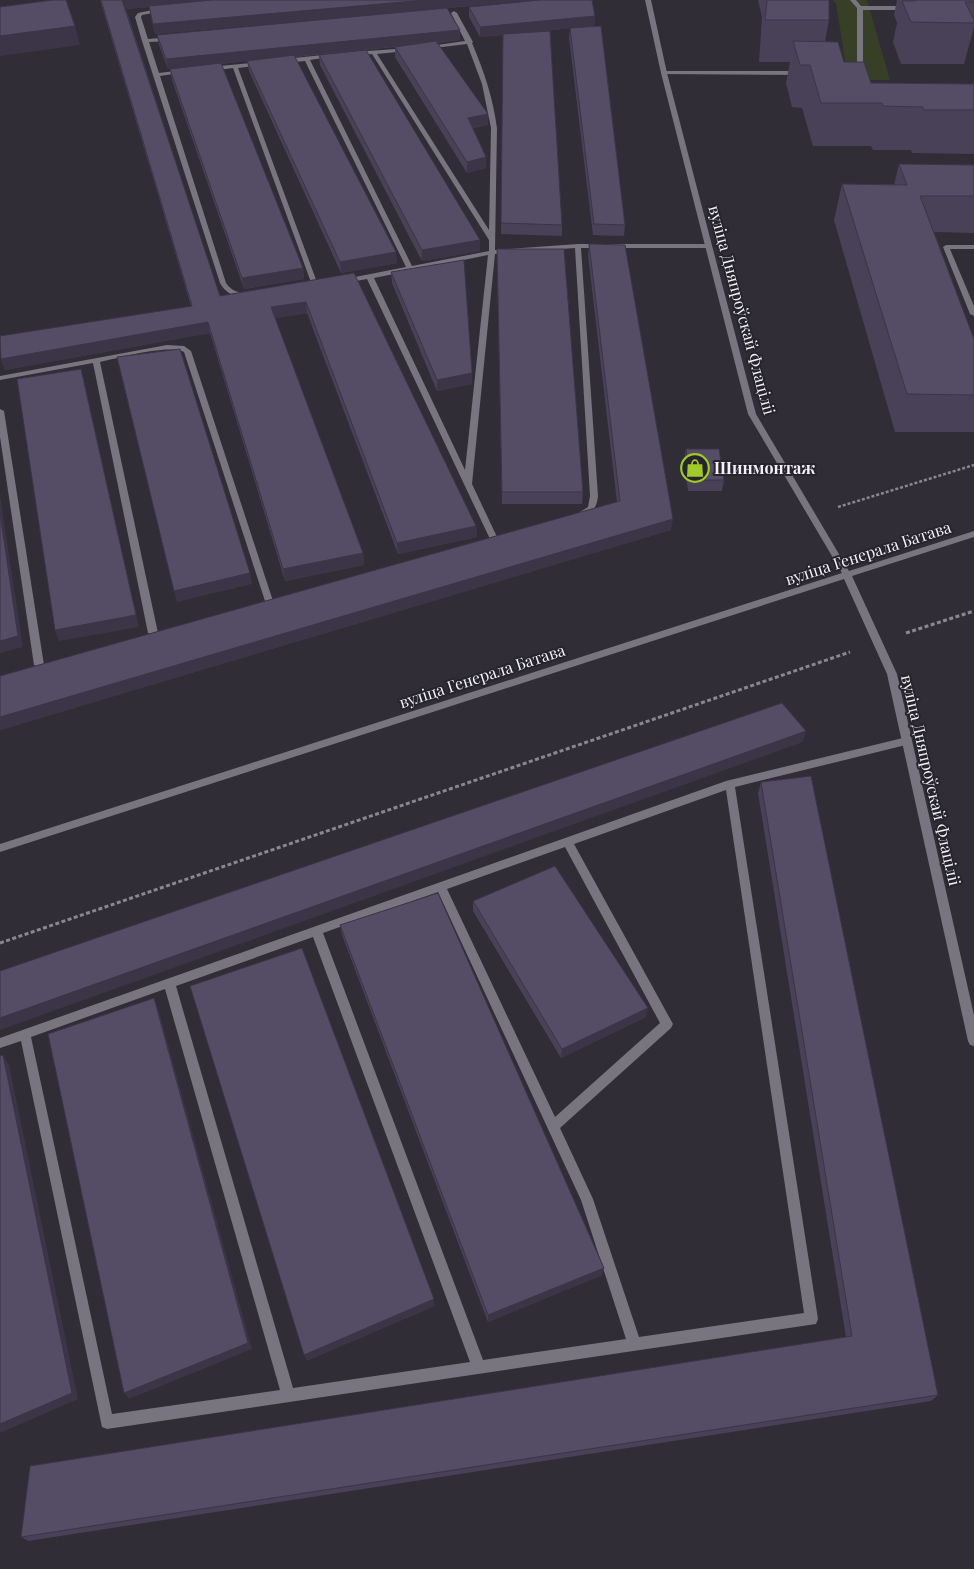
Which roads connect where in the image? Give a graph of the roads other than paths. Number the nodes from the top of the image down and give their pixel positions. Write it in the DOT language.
graph roads {
  1 [pos="648,0"];
  2 [pos="853,0"];
  3 [pos="860,8"];
  4 [pos="917,8"];
  5 [pos="169,10"];
  6 [pos="464,12"];
  7 [pos="454,13"];
  8 [pos="445,14"];
  9 [pos="174,38"];
  10 [pos="145,41"];
  11 [pos="470,42"];
  12 [pos="422,47"];
  13 [pos="412,48"];
  14 [pos="373,52"];
  15 [pos="345,55"];
  16 [pos="336,56"];
  17 [pos="307,59"];
  18 [pos="280,62"];
  19 [pos="272,63"];
  20 [pos="236,66"];
  21 [pos="206,70"];
  22 [pos="186,72"];
  23 [pos="664,73"];
  24 [pos="803,73"];
  25 [pos="850,74"];
  26 [pos="860,74"];
  27 [pos="156,75"];
  28 [pos="867,79"];
  29 [pos="492,241"];
  30 [pos="578,246"];
  31 [pos="708,246"];
  32 [pos="974,248"];
  33 [pos="492,253"];
  34 [pos="410,269"];
  35 [pos="370,277"];
  36 [pos="334,283"];
  37 [pos="324,284"];
  38 [pos="315,285"];
  39 [pos="306,287"];
  40 [pos="252,295"];
  41 [pos="974,314"];
  42 [pos="96,360"];
  43 [pos="0,378"];
  44 [pos="0,411"];
  45 [pos="468,484"];
  46 [pos="573,516"];
  47 [pos="974,534"];
  48 [pos="485,541"];
  49 [pos="846,575"];
  50 [pos="278,598"];
  51 [pos="144,636"];
  52 [pos="48,663"];
  53 [pos="907,741"];
  54 [pos="730,784"];
  55 [pos="568,842"];
  56 [pos="0,848"];
  57 [pos="441,886"];
  58 [pos="316,930"];
  59 [pos="169,982"];
  60 [pos="25,1034"];
  61 [pos="974,1041"];
  62 [pos="0,1043"];
  63 [pos="553,1127"];
  64 [pos="635,1345"];
  65 [pos="479,1368"];
  66 [pos="288,1395"];
  1 -- 23 [label="street, вуліца Дняпроўскай Флаціліі"];
  2 -- 3 [label="street"];
  3 -- 4 [label="street"];
  3 -- 26 [label="street"];
  5 -- 10 [label="street"];
  6 -- 7 [label="street"];
  7 -- 8 [label="street"];
  7 -- 11 [label="street"];
  9 -- 10 [label="street"];
  10 -- 27 [label="street"];
  11 -- 12 [label="street"];
  11 -- 29 [label="street"];
  13 -- 14 [label="street"];
  14 -- 15 [label="street"];
  14 -- 29 [label="street"];
  16 -- 17 [label="street"];
  17 -- 18 [label="street"];
  17 -- 34 [label="street"];
  19 -- 20 [label="street"];
  20 -- 21 [label="street"];
  20 -- 38 [label="street"];
  22 -- 27 [label="street"];
  23 -- 24 [label="street"];
  23 -- 31 [label="street, вуліца Дняпроўскай Флаціліі"];
  25 -- 26 [label="street"];
  26 -- 28 [label="street"];
  27 -- 40 [label="street"];
  29 -- 33 [label="street"];
  30 -- 31 [label="street"];
  30 -- 33 [label="street"];
  30 -- 46 [label="street"];
  31 -- 49 [label="street, вуліца Дняпроўскай Флаціліі"];
  32 -- 41 [label="street"];
  33 -- 34 [label="street"];
  33 -- 45 [label="street"];
  34 -- 35 [label="street"];
  35 -- 36 [label="street"];
  35 -- 45 [label="street"];
  37 -- 38 [label="street"];
  38 -- 39 [label="street"];
  42 -- 43 [label="street"];
  42 -- 50 [label="street"];
  42 -- 51 [label="street"];
  44 -- 52 [label="street"];
  45 -- 48 [label="street"];
  47 -- 49 [label="street, вуліца Генерала Батава"];
  49 -- 53 [label="street, вуліца Дняпроўскай Флаціліі"];
  49 -- 56 [label="street, вуліца Генерала Батава"];
  53 -- 54 [label="street"];
  53 -- 61 [label="street, вуліца Дняпроўскай Флаціліі"];
  54 -- 55 [label="street"];
  54 -- 64 [label="street"];
  55 -- 57 [label="street"];
  55 -- 63 [label="street"];
  57 -- 58 [label="street"];
  57 -- 63 [label="street"];
  58 -- 59 [label="street"];
  58 -- 65 [label="street"];
  59 -- 60 [label="street"];
  59 -- 66 [label="street"];
  60 -- 62 [label="street"];
  60 -- 66 [label="street"];
  63 -- 64 [label="street"];
  64 -- 65 [label="street"];
  65 -- 66 [label="street"];
}
